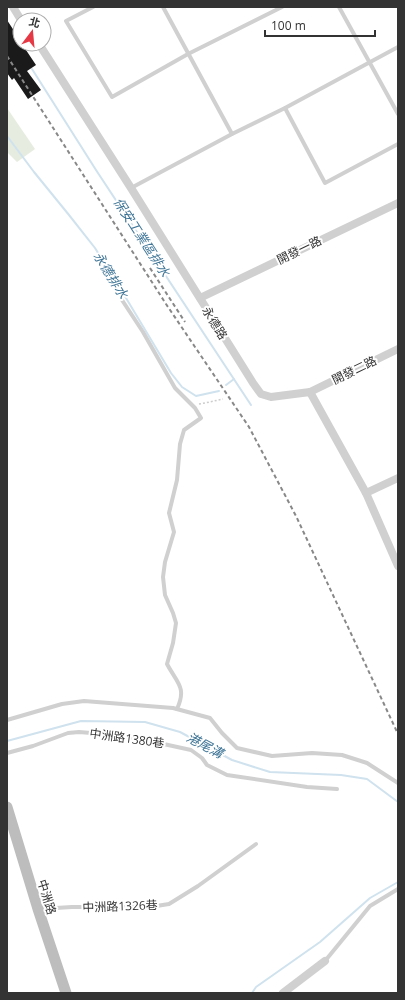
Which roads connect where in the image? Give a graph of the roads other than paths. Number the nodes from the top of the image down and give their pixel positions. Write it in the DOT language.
graph roads {
  1 [pos="93,7"];
  2 [pos="163,7"];
  3 [pos="282,7"];
  4 [pos="339,7"];
  5 [pos="398,47"];
  6 [pos="44,52"];
  7 [pos="188,54"];
  8 [pos="369,62"];
  9 [pos="285,108"];
  10 [pos="398,114"];
  11 [pos="232,134"];
  12 [pos="398,144"];
  13 [pos="131,188"];
  14 [pos="398,203"];
  15 [pos="200,298"];
  16 [pos="122,300"];
  17 [pos="398,349"];
  18 [pos="310,392"];
  19 [pos="398,478"];
  20 [pos="366,493"];
  21 [pos="398,566"];
  22 [pos="177,709"];
  23 [pos="7,720"];
  24 [pos="7,753"];
  25 [pos="398,783"];
  26 [pos="337,789"];
  27 [pos="7,807"];
  28 [pos="256,844"];
  29 [pos="398,889"];
  30 [pos="38,909"];
  31 [pos="325,961"];
  32 [pos="66,993"];
  33 [pos="283,993"];
  1 -- 7 [label="lane"];
  2 -- 7 [label="lane"];
  3 -- 7 [label="lane"];
  4 -- 8 [label="lane"];
  5 -- 8 [label="lane"];
  6 -- 13 [label="street, 永德路"];
  7 -- 11 [label="lane"];
  8 -- 9 [label="lane"];
  8 -- 10 [label="lane"];
  9 -- 11 [label="lane"];
  9 -- 12 [label="lane"];
  11 -- 13 [label="lane"];
  13 -- 15 [label="street, 永德路"];
  14 -- 15 [label="street, 開發一路"];
  15 -- 18 [label="street, 永德路"];
  16 -- 22 [label="lane"];
  17 -- 18 [label="street, 開發二路"];
  18 -- 20 [label="street"];
  19 -- 20 [label="street"];
  20 -- 21 [label="street"];
  22 -- 23 [label="lane"];
  22 -- 25 [label="lane"];
  24 -- 26 [label="lane, 中洲路1380巷"];
  27 -- 30 [label="street, 中洲路"];
  28 -- 30 [label="lane, 中洲路1326巷"];
  29 -- 31 [label="lane"];
  30 -- 32 [label="street, 中洲路"];
  31 -- 33 [label="street"];
}
